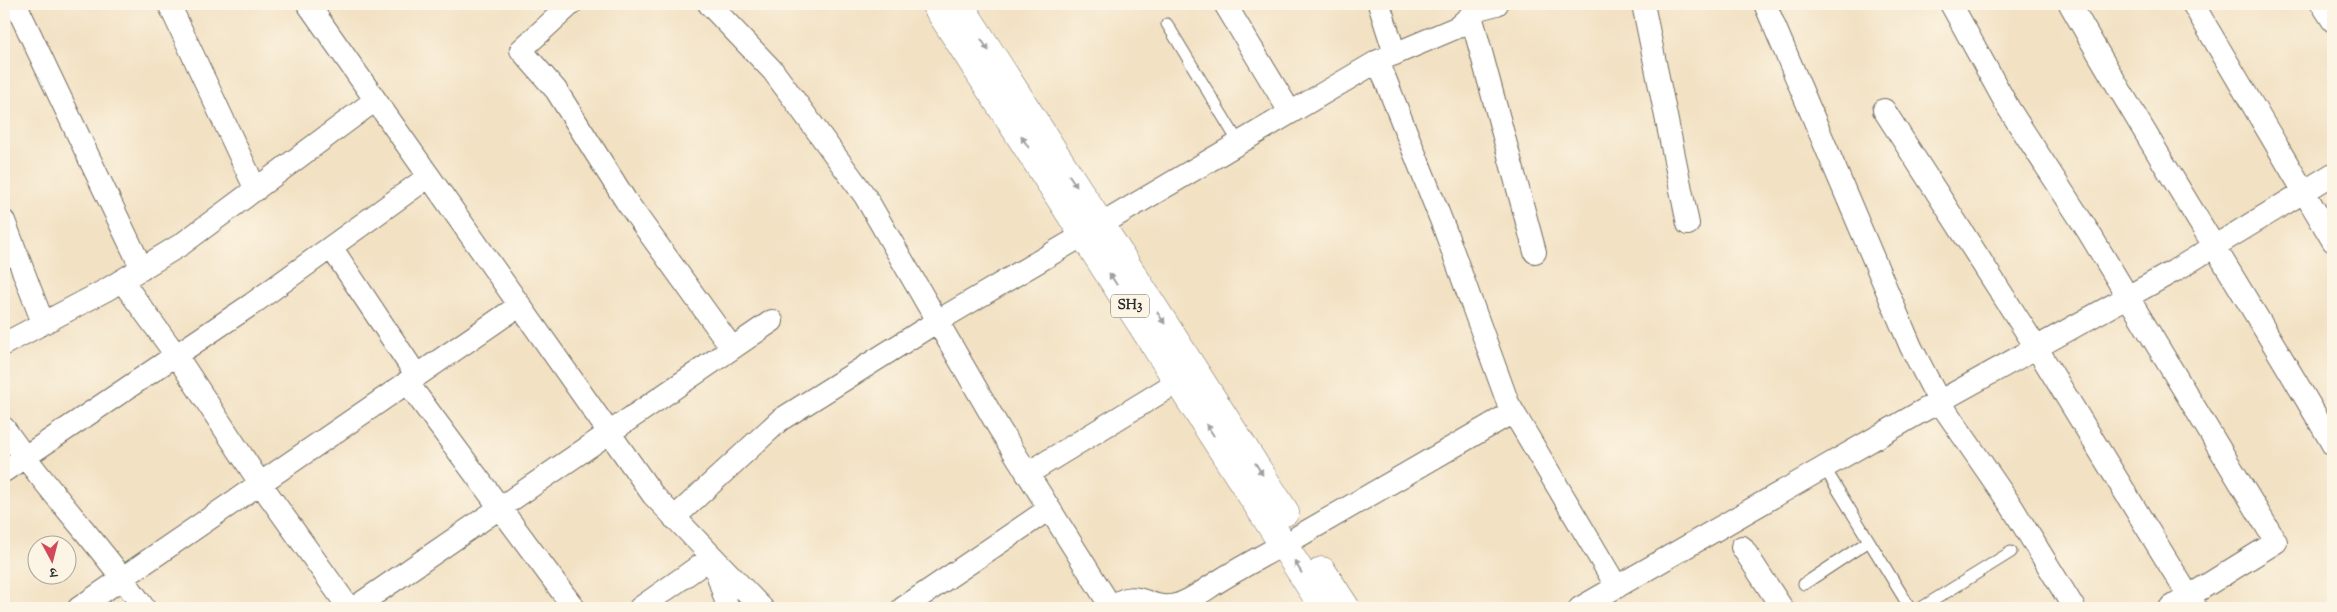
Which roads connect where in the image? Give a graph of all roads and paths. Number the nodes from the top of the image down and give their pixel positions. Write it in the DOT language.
graph roads {
  1 [pos="169,4"];
  2 [pos="308,4"];
  3 [pos="571,4"];
  4 [pos="709,4"];
  5 [pos="935,4"];
  6 [pos="959,4"];
  7 [pos="1224,4"];
  8 [pos="1380,4"];
  9 [pos="1643,4"];
  10 [pos="1765,4"];
  11 [pos="1951,4"];
  12 [pos="2070,4"];
  13 [pos="2193,4"];
  14 [pos="2322,4"];
  15 [pos="1481,8"];
  16 [pos="18,11"];
  17 [pos="2333,22"];
  18 [pos="1167,24"];
  19 [pos="1387,57"];
  20 [pos="374,101"];
  21 [pos="1884,110"];
  22 [pos="1290,112"];
  23 [pos="1240,143"];
  24 [pos="2333,174"];
  25 [pos="428,178"];
  26 [pos="256,190"];
  27 [pos="2303,192"];
  28 [pos="4,221"];
  29 [pos="1688,224"];
  30 [pos="1092,229"];
  31 [pos="2333,241"];
  32 [pos="331,247"];
  33 [pos="2215,247"];
  34 [pos="1535,252"];
  35 [pos="142,269"];
  36 [pos="122,280"];
  37 [pos="2128,296"];
  38 [pos="520,305"];
  39 [pos="772,321"];
  40 [pos="936,322"];
  41 [pos="43,323"];
  42 [pos="4,344"];
  43 [pos="2036,347"];
  44 [pos="732,348"];
  45 [pos="176,355"];
  46 [pos="412,379"];
  47 [pos="1178,381"];
  48 [pos="1939,401"];
  49 [pos="1513,412"];
  50 [pos="4,428"];
  51 [pos="609,433"];
  52 [pos="2333,445"];
  53 [pos="24,458"];
  54 [pos="1824,467"];
  55 [pos="4,471"];
  56 [pos="1027,474"];
  57 [pos="260,483"];
  58 [pos="499,509"];
  59 [pos="1049,509"];
  60 [pos="674,518"];
  61 [pos="1292,540"];
  62 [pos="1869,541"];
  63 [pos="1742,547"];
  64 [pos="2011,552"];
  65 [pos="712,557"];
  66 [pos="123,578"];
  67 [pos="1804,584"];
  68 [pos="1617,587"];
  69 [pos="2193,602"];
  70 [pos="1326,607"];
  71 [pos="79,608"];
  72 [pos="144,608"];
  73 [pos="349,608"];
  74 [pos="354,608"];
  75 [pos="574,608"];
  76 [pos="640,608"];
  77 [pos="728,608"];
  78 [pos="762,608"];
  79 [pos="903,608"];
  80 [pos="1110,608"];
  81 [pos="1580,608"];
  82 [pos="1782,608"];
  83 [pos="1910,608"];
  84 [pos="1921,608"];
  85 [pos="2074,608"];
  86 [pos="2170,608"];
  1 -- 26 [label="street"];
  2 -- 20 [label="street"];
  3 -- 44 [label="street"];
  4 -- 40 [label="street"];
  30 -- 5 [label="main road, SH3, one-way"];
  6 -- 30 [label="main road, SH3, one-way"];
  7 -- 22 [label="street"];
  8 -- 19 [label="street"];
  9 -- 29 [label="street"];
  10 -- 48 [label="street"];
  11 -- 37 [label="street"];
  12 -- 33 [label="street"];
  13 -- 27 [label="street"];
  14 -- 17 [label="street"];
  15 -- 19 [label="street"];
  15 -- 34 [label="street"];
  16 -- 35 [label="street"];
  18 -- 23 [label="lane"];
  19 -- 22 [label="street"];
  19 -- 49 [label="street"];
  20 -- 25 [label="street"];
  20 -- 26 [label="street"];
  21 -- 43 [label="street"];
  22 -- 23 [label="street"];
  23 -- 30 [label="street"];
  24 -- 27 [label="street"];
  25 -- 32 [label="street"];
  25 -- 38 [label="street"];
  26 -- 35 [label="street"];
  27 -- 31 [label="street"];
  27 -- 33 [label="street"];
  28 -- 41 [label="street"];
  30 -- 40 [label="street"];
  47 -- 30 [label="main road, SH3, one-way"];
  30 -- 61 [label="main road, SH3, one-way"];
  32 -- 45 [label="street"];
  32 -- 46 [label="street"];
  33 -- 37 [label="street"];
  33 -- 52 [label="street"];
  35 -- 36 [label="street"];
  36 -- 41 [label="street"];
  36 -- 45 [label="street"];
  37 -- 43 [label="street"];
  37 -- 69 [label="street"];
  38 -- 46 [label="street"];
  38 -- 51 [label="street"];
  39 -- 44 [label="street"];
  40 -- 56 [label="street"];
  40 -- 60 [label="street"];
  41 -- 42 [label="street"];
  43 -- 48 [label="street"];
  43 -- 69 [label="street"];
  44 -- 51 [label="street"];
  45 -- 53 [label="street"];
  45 -- 57 [label="street"];
  46 -- 57 [label="street"];
  46 -- 58 [label="street"];
  47 -- 56 [label="street"];
  61 -- 47 [label="main road, SH3, one-way"];
  48 -- 54 [label="street"];
  48 -- 85 [label="street"];
  49 -- 61 [label="street"];
  49 -- 68 [label="street"];
  50 -- 53 [label="street"];
  51 -- 58 [label="street"];
  51 -- 60 [label="street"];
  53 -- 55 [label="street"];
  53 -- 66 [label="street"];
  54 -- 62 [label="lane"];
  54 -- 68 [label="street"];
  56 -- 59 [label="street"];
  57 -- 66 [label="street"];
  57 -- 73 [label="street"];
  58 -- 74 [label="street"];
  58 -- 75 [label="street"];
  59 -- 79 [label="street"];
  59 -- 80 [label="street"];
  60 -- 65 [label="street"];
  61 -- 70 [label="main road, SH3"];
  61 -- 80 [label="street"];
  62 -- 67 [label="lane"];
  62 -- 83 [label="lane"];
  63 -- 82 [label="street"];
  64 -- 84 [label="lane"];
  65 -- 76 [label="street"];
  65 -- 77 [label="street"];
  65 -- 78 [label="street"];
  66 -- 71 [label="street"];
  66 -- 72 [label="street"];
  68 -- 81 [label="street"];
  69 -- 86 [label="street"];
}
